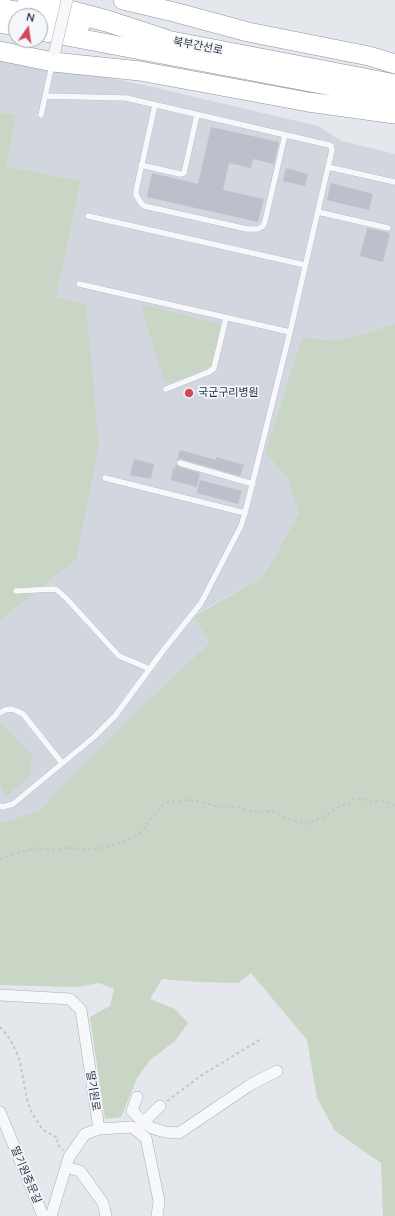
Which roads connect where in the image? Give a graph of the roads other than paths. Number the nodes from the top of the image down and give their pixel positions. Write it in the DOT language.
graph roads {
  1 [pos="28,0"];
  2 [pos="67,0"];
  3 [pos="123,0"];
  4 [pos="0,8"];
  5 [pos="48,33"];
  6 [pos="165,40"];
  7 [pos="0,51"];
  8 [pos="54,57"];
  9 [pos="395,64"];
  10 [pos="395,84"];
  11 [pos="46,96"];
  12 [pos="395,98"];
  13 [pos="155,105"];
  14 [pos="395,114"];
  15 [pos="42,115"];
  16 [pos="197,115"];
  17 [pos="285,135"];
  18 [pos="141,165"];
  19 [pos="328,167"];
  20 [pos="395,182"];
  21 [pos="318,212"];
  22 [pos="88,216"];
  23 [pos="388,228"];
  24 [pos="305,265"];
  25 [pos="79,284"];
  26 [pos="226,318"];
  27 [pos="290,332"];
  28 [pos="166,389"];
  29 [pos="180,463"];
  30 [pos="105,478"];
  31 [pos="252,484"];
  32 [pos="245,513"];
  33 [pos="16,591"];
  34 [pos="150,669"];
  35 [pos="0,713"];
  36 [pos="62,763"];
  37 [pos="0,806"];
  38 [pos="0,995"];
  39 [pos="277,1071"];
  40 [pos="137,1097"];
  41 [pos="160,1106"];
  42 [pos="0,1112"];
  43 [pos="139,1126"];
  44 [pos="99,1129"];
  45 [pos="68,1162"];
  46 [pos="43,1216"];
  47 [pos="51,1216"];
  48 [pos="106,1216"];
  49 [pos="157,1216"];
  1 -- 6 [label="highway"];
  2 -- 8 [label="street, bridge"];
  3 -- 9 [label="highway"];
  4 -- 6 [label="highway, 북부간선로"];
  5 -- 12 [label="highway, 북부간선로"];
  6 -- 10 [label="highway, 북부간선로"];
  7 -- 8 [label="highway"];
  8 -- 11 [label="lane"];
  8 -- 14 [label="highway"];
  11 -- 13 [label="lane"];
  11 -- 15 [label="lane"];
  13 -- 16 [label="lane"];
  13 -- 18 [label="lane"];
  16 -- 17 [label="lane"];
  16 -- 18 [label="lane"];
  17 -- 18 [label="lane"];
  17 -- 19 [label="lane"];
  19 -- 20 [label="lane"];
  19 -- 21 [label="lane"];
  21 -- 23 [label="lane"];
  21 -- 24 [label="lane"];
  22 -- 24 [label="lane"];
  24 -- 27 [label="lane"];
  25 -- 26 [label="lane"];
  26 -- 27 [label="lane"];
  26 -- 28 [label="lane"];
  27 -- 31 [label="lane"];
  29 -- 31 [label="lane"];
  30 -- 32 [label="lane"];
  31 -- 32 [label="lane"];
  32 -- 34 [label="lane"];
  33 -- 34 [label="lane"];
  34 -- 36 [label="lane"];
  35 -- 36 [label="lane"];
  36 -- 37 [label="lane"];
  38 -- 44 [label="street, 딸기원로"];
  39 -- 43 [label="street"];
  40 -- 43 [label="street"];
  41 -- 43 [label="street"];
  42 -- 46 [label="street, 딸기원중문길"];
  43 -- 44 [label="street"];
  43 -- 49 [label="street"];
  44 -- 45 [label="street"];
  45 -- 47 [label="street"];
  45 -- 48 [label="street"];
}
